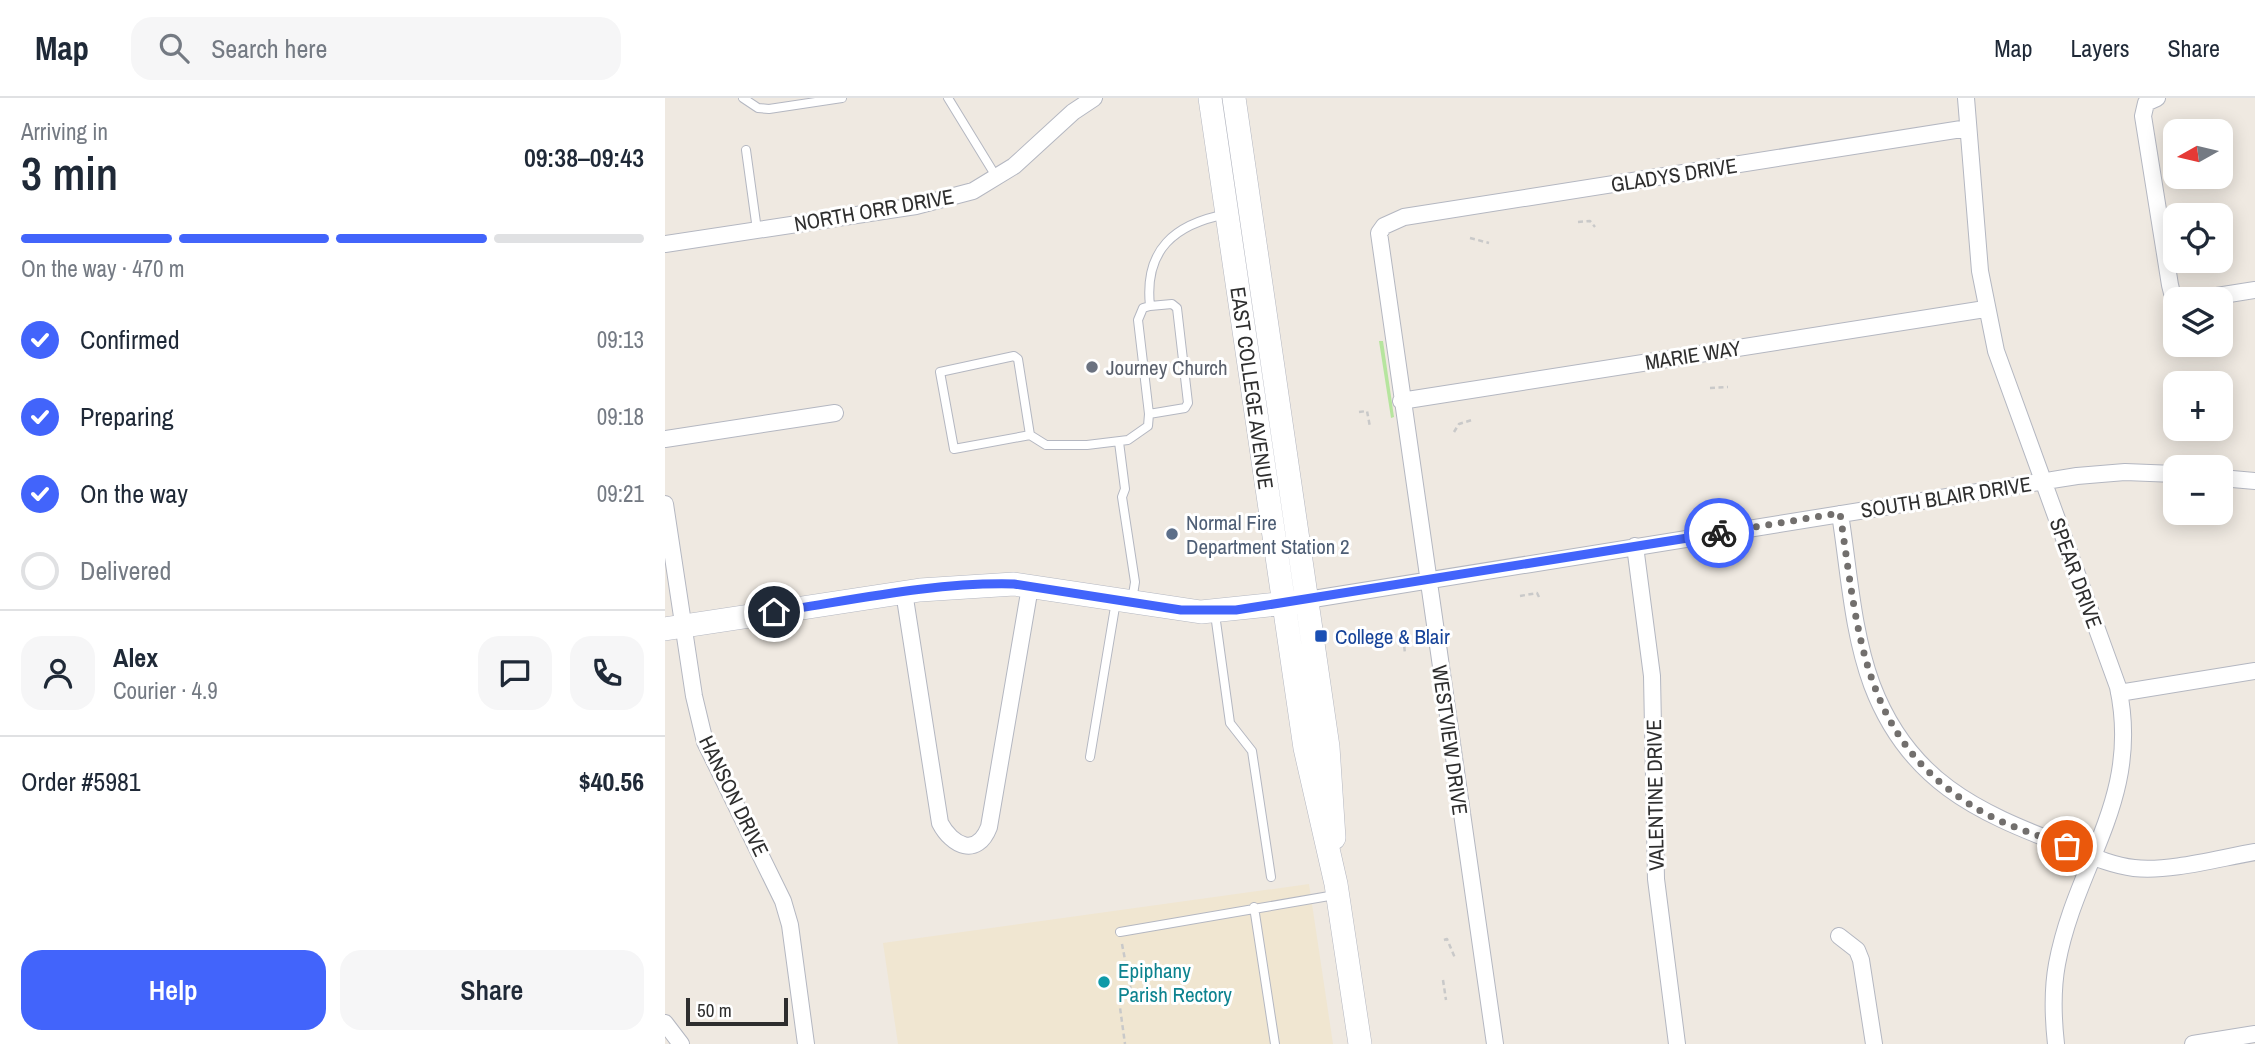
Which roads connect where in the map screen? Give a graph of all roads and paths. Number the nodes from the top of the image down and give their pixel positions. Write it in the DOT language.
graph roads {
  1 [pos="743,98"];
  2 [pos="842,98"];
  3 [pos="948,98"];
  4 [pos="1094,98"];
  5 [pos="1210,98"];
  6 [pos="1234,98"];
  7 [pos="1966,98"];
  8 [pos="2151,101"];
  9 [pos="1968,128"];
  10 [pos="746,150"];
  11 [pos="997,178"];
  12 [pos="1250,211"];
  13 [pos="1227,214"];
  14 [pos="1578,222"];
  15 [pos="1382,228"];
  16 [pos="1595,228"];
  17 [pos="757,230"];
  18 [pos="1470,238"];
  19 [pos="1489,243"];
  20 [pos="665,244"];
  21 [pos="2171,287"];
  22 [pos="2255,290"];
  23 [pos="2233,293"];
  24 [pos="1150,306"];
  25 [pos="1985,309"];
  26 [pos="1728,387"];
  27 [pos="1710,388"];
  28 [pos="1401,401"];
  29 [pos="1359,412"];
  30 [pos="835,414"];
  31 [pos="1149,414"];
  32 [pos="1472,420"];
  33 [pos="1370,427"];
  34 [pos="1454,432"];
  35 [pos="1030,436"];
  36 [pos="665,439"];
  37 [pos="1119,442"];
  38 [pos="2163,474"];
  39 [pos="2233,479"];
  40 [pos="2043,481"];
  41 [pos="2255,481"];
  42 [pos="665,504"];
  43 [pos="1840,513"];
  44 [pos="1635,546"];
  45 [pos="1427,579"];
  46 [pos="1030,587"];
  47 [pos="904,592"];
  48 [pos="1520,596"];
  49 [pos="1539,597"];
  50 [pos="1307,600"];
  51 [pos="1124,602"];
  52 [pos="1284,603"];
  53 [pos="1215,611"];
  54 [pos="674,628"];
  55 [pos="1398,645"];
  56 [pos="1405,654"];
  57 [pos="2255,671"];
  58 [pos="2119,693"];
  59 [pos="1090,757"];
  60 [pos="2255,852"];
  61 [pos="2095,857"];
  62 [pos="1272,877"];
  63 [pos="1337,889"];
  64 [pos="1254,907"];
  65 [pos="1121,932"];
  66 [pos="1839,936"];
  67 [pos="1444,940"];
  68 [pos="1124,955"];
  69 [pos="1455,957"];
  70 [pos="1443,980"];
  71 [pos="1446,1000"];
  72 [pos="665,1023"];
  73 [pos="2255,1034"];
  74 [pos="681,1044"];
  75 [pos="806,1044"];
  76 [pos="1125,1044"];
  77 [pos="1275,1044"];
  78 [pos="1360,1044"];
  79 [pos="1495,1044"];
  80 [pos="1677,1044"];
  81 [pos="1874,1044"];
  82 [pos="2056,1044"];
  83 [pos="2193,1044"];
  1 -- 2 [label="lane"];
  3 -- 11 [label="lane"];
  4 -- 11 [label="street, NORTH ORR DRIVE"];
  5 -- 13 [label="main road, EAST COLLEGE AVENUE"];
  6 -- 12 [label="main road, EAST COLLEGE AVENUE"];
  7 -- 9 [label="street, SPEAR DRIVE"];
  8 -- 21 [label="street"];
  9 -- 15 [label="street, GLADYS DRIVE"];
  9 -- 25 [label="street, SPEAR DRIVE"];
  10 -- 17 [label="lane"];
  11 -- 17 [label="street, NORTH ORR DRIVE"];
  12 -- 13 [label="lane"];
  12 -- 50 [label="main road, EAST COLLEGE AVENUE"];
  13 -- 24 [label="lane"];
  13 -- 52 [label="main road, EAST COLLEGE AVENUE"];
  14 -- 16 [label="path"];
  15 -- 28 [label="street, WESTVIEW DRIVE"];
  17 -- 20 [label="street, NORTH ORR DRIVE"];
  18 -- 19 [label="path"];
  22 -- 23 [label="street"];
  24 -- 31 [label="lane"];
  24 -- 31 [label="lane"];
  25 -- 28 [label="street, MARIE WAY"];
  25 -- 40 [label="street, SPEAR DRIVE"];
  26 -- 27 [label="path"];
  28 -- 45 [label="street, WESTVIEW DRIVE"];
  29 -- 33 [label="path"];
  30 -- 36 [label="street"];
  31 -- 37 [label="lane"];
  32 -- 34 [label="path"];
  35 -- 35 [label="lane"];
  35 -- 37 [label="lane"];
  37 -- 51 [label="lane"];
  38 -- 40 [label="street, SOUTH BLAIR DRIVE"];
  39 -- 41 [label="street"];
  40 -- 43 [label="street, SOUTH BLAIR DRIVE"];
  40 -- 58 [label="street, SPEAR DRIVE"];
  42 -- 54 [label="street, HANSON DRIVE"];
  43 -- 44 [label="street, SOUTH BLAIR DRIVE"];
  43 -- 61 [label="street"];
  44 -- 45 [label="street, SOUTH BLAIR DRIVE"];
  44 -- 80 [label="street, VALENTINE DRIVE"];
  45 -- 50 [label="street, SOUTH BLAIR DRIVE"];
  45 -- 79 [label="street, WESTVIEW DRIVE"];
  46 -- 47 [label="main road"];
  46 -- 47 [label="street"];
  46 -- 51 [label="main road"];
  47 -- 54 [label="main road"];
  48 -- 49 [label="path"];
  50 -- 52 [label="main road"];
  50 -- 63 [label="main road, EAST COLLEGE AVENUE"];
  51 -- 53 [label="main road"];
  51 -- 59 [label="lane"];
  52 -- 53 [label="main road"];
  52 -- 63 [label="main road, EAST COLLEGE AVENUE"];
  53 -- 62 [label="lane"];
  54 -- 75 [label="street, HANSON DRIVE"];
  55 -- 56 [label="path"];
  57 -- 58 [label="street"];
  58 -- 61 [label="street, SPEAR DRIVE"];
  60 -- 61 [label="street"];
  61 -- 82 [label="street, SPEAR DRIVE"];
  63 -- 64 [label="lane"];
  63 -- 78 [label="main road, EAST COLLEGE AVENUE"];
  64 -- 65 [label="lane"];
  64 -- 77 [label="lane"];
  66 -- 81 [label="street"];
  67 -- 69 [label="path"];
  68 -- 76 [label="path"];
  70 -- 71 [label="path"];
  72 -- 74 [label="street"];
  73 -- 83 [label="street"];
}
